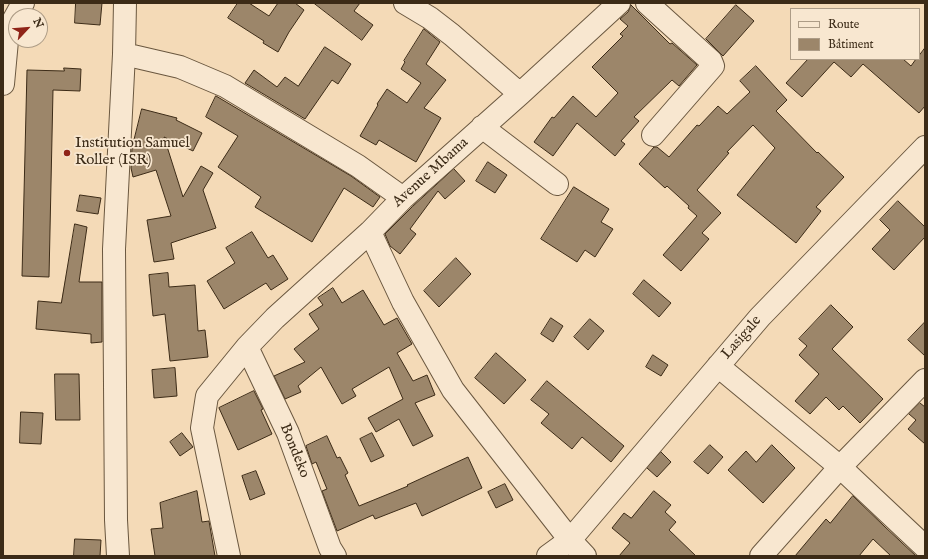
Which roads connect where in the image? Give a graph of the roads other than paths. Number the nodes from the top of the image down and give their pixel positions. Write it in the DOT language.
graph roads {
  1 [pos="23,3"];
  2 [pos="125,3"];
  3 [pos="405,3"];
  4 [pos="619,3"];
  5 [pos="647,3"];
  6 [pos="6,30"];
  7 [pos="124,54"];
  8 [pos="3,84"];
  9 [pos="520,94"];
  10 [pos="482,127"];
  11 [pos="653,135"];
  12 [pos="925,147"];
  13 [pos="557,184"];
  14 [pos="403,198"];
  15 [pos="370,232"];
  16 [pos="247,348"];
  17 [pos="718,366"];
  18 [pos="925,380"];
  19 [pos="840,467"];
  20 [pos="570,540"];
  21 [pos="925,547"];
  22 [pos="118,556"];
  23 [pos="229,556"];
  24 [pos="335,556"];
  25 [pos="548,556"];
  26 [pos="585,556"];
  27 [pos="761,556"];
  1 -- 6 [label="street"];
  2 -- 7 [label="street"];
  3 -- 9 [label="street"];
  4 -- 9 [label="street, Avenue Mbama"];
  5 -- 11 [label="street"];
  6 -- 8 [label="street"];
  7 -- 14 [label="street"];
  7 -- 22 [label="street"];
  9 -- 10 [label="street, Avenue Mbama"];
  10 -- 13 [label="street"];
  10 -- 14 [label="street, Avenue Mbama"];
  12 -- 17 [label="street, Lasigale"];
  14 -- 15 [label="street, Avenue Mbama"];
  15 -- 16 [label="street, Avenue Mbama"];
  15 -- 20 [label="street"];
  16 -- 23 [label="street, Avenue Mbama"];
  16 -- 24 [label="street, Bondeko"];
  17 -- 19 [label="street"];
  17 -- 20 [label="street, Lasigale"];
  18 -- 19 [label="street"];
  19 -- 21 [label="street"];
  19 -- 27 [label="street"];
  20 -- 25 [label="street, Lasigale"];
  20 -- 26 [label="street"];
}
